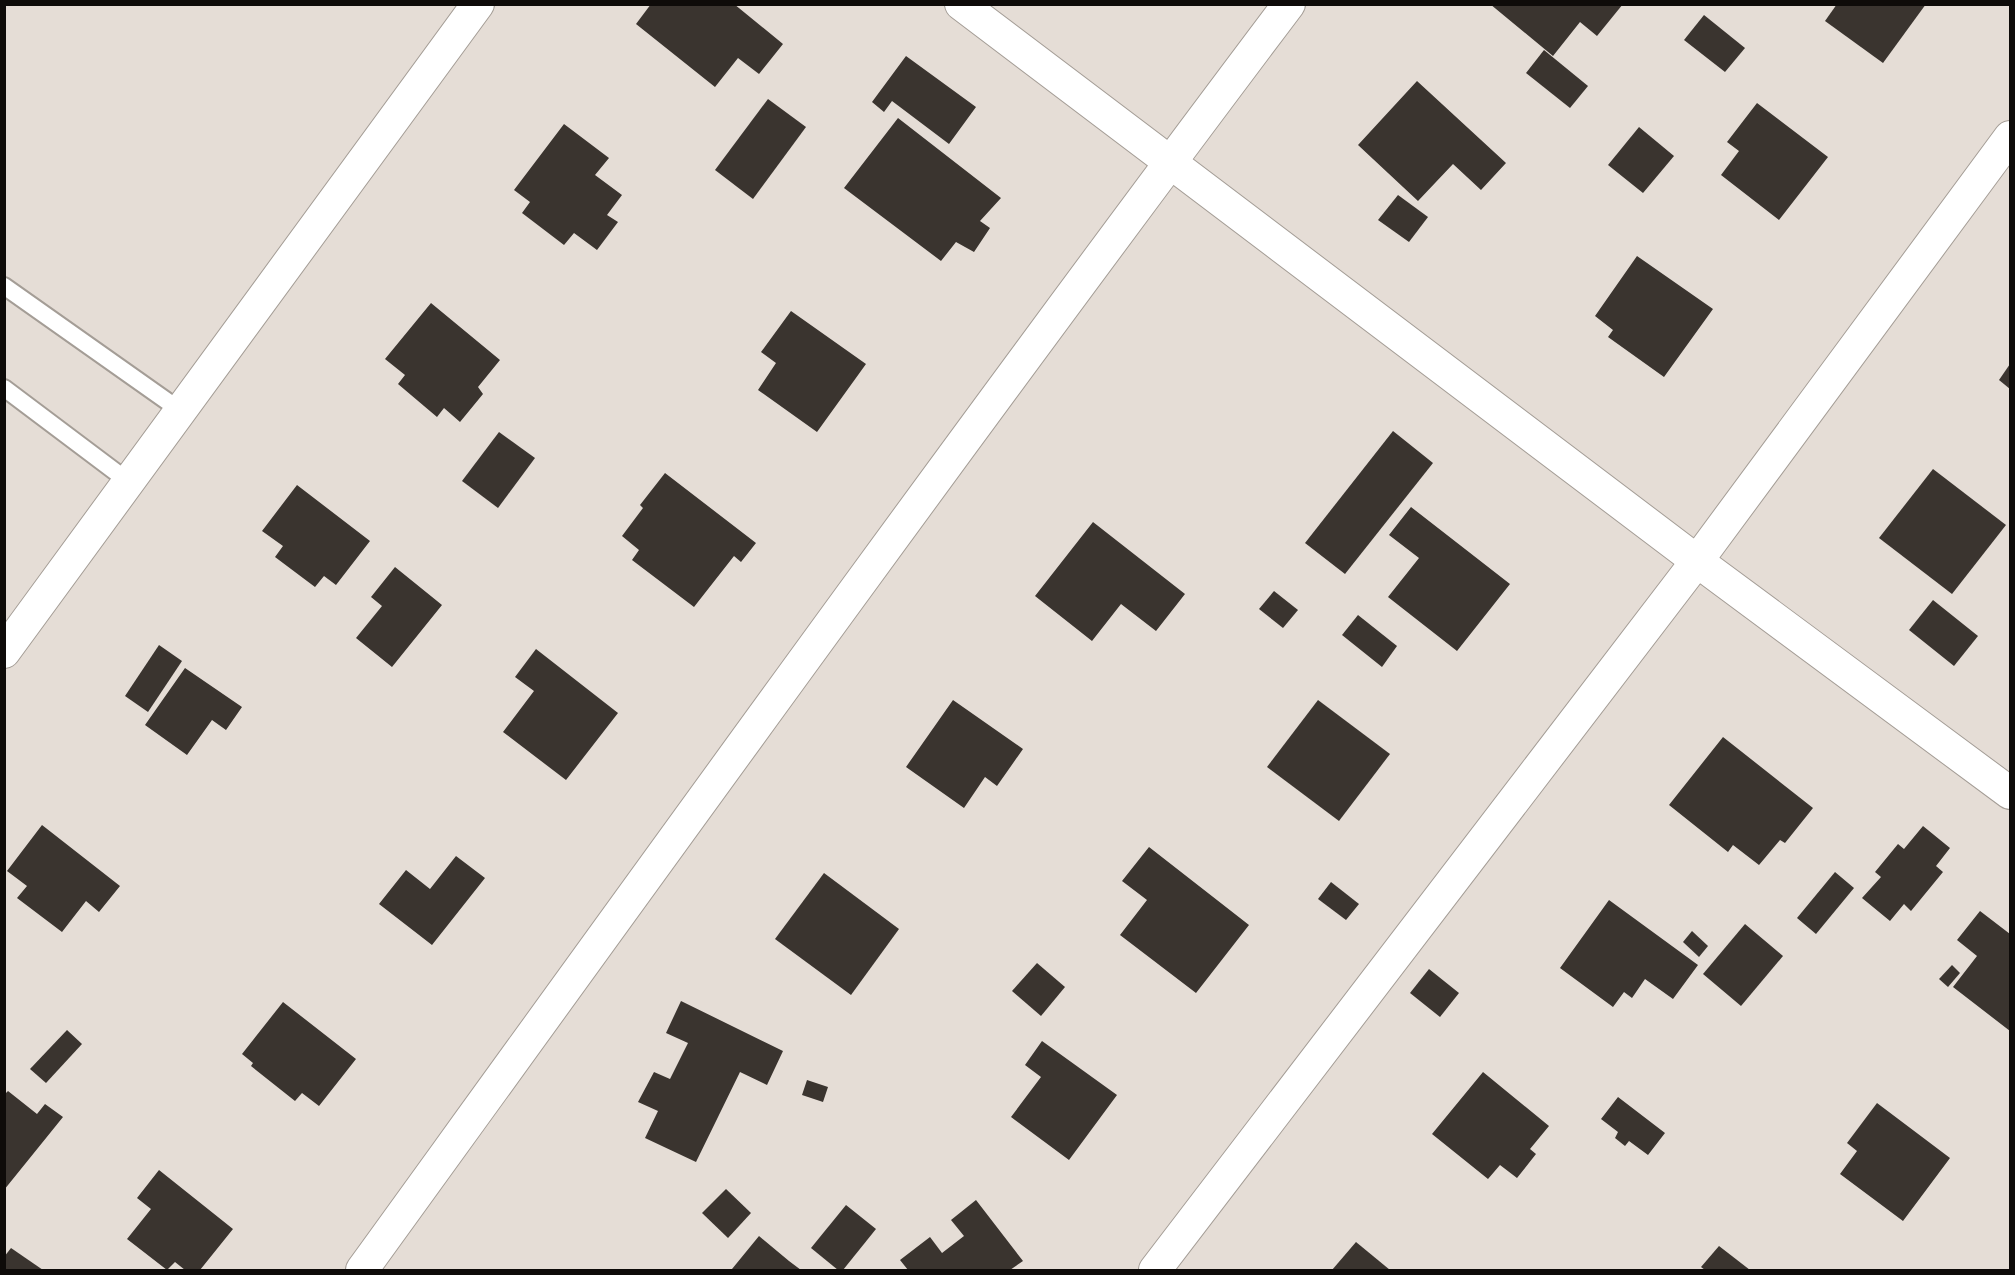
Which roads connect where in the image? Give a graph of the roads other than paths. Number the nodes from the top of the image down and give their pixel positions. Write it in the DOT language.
graph roads {
  1 [pos="478,4"];
  2 [pos="961,4"];
  3 [pos="1289,4"];
  4 [pos="2010,137"];
  5 [pos="1170,163"];
  6 [pos="4,286"];
  7 [pos="4,388"];
  8 [pos="181,411"];
  9 [pos="129,482"];
  10 [pos="1697,561"];
  11 [pos="4,652"];
  12 [pos="2010,793"];
  13 [pos="362,1270"];
  14 [pos="1155,1270"];
  1 -- 8 [label="street"];
  2 -- 5 [label="street"];
  3 -- 5 [label="street"];
  4 -- 10 [label="street"];
  5 -- 10 [label="street"];
  5 -- 13 [label="street"];
  6 -- 8 [label="lane"];
  7 -- 9 [label="lane"];
  8 -- 9 [label="street"];
  9 -- 11 [label="street"];
  10 -- 12 [label="street"];
  10 -- 14 [label="street"];
}
